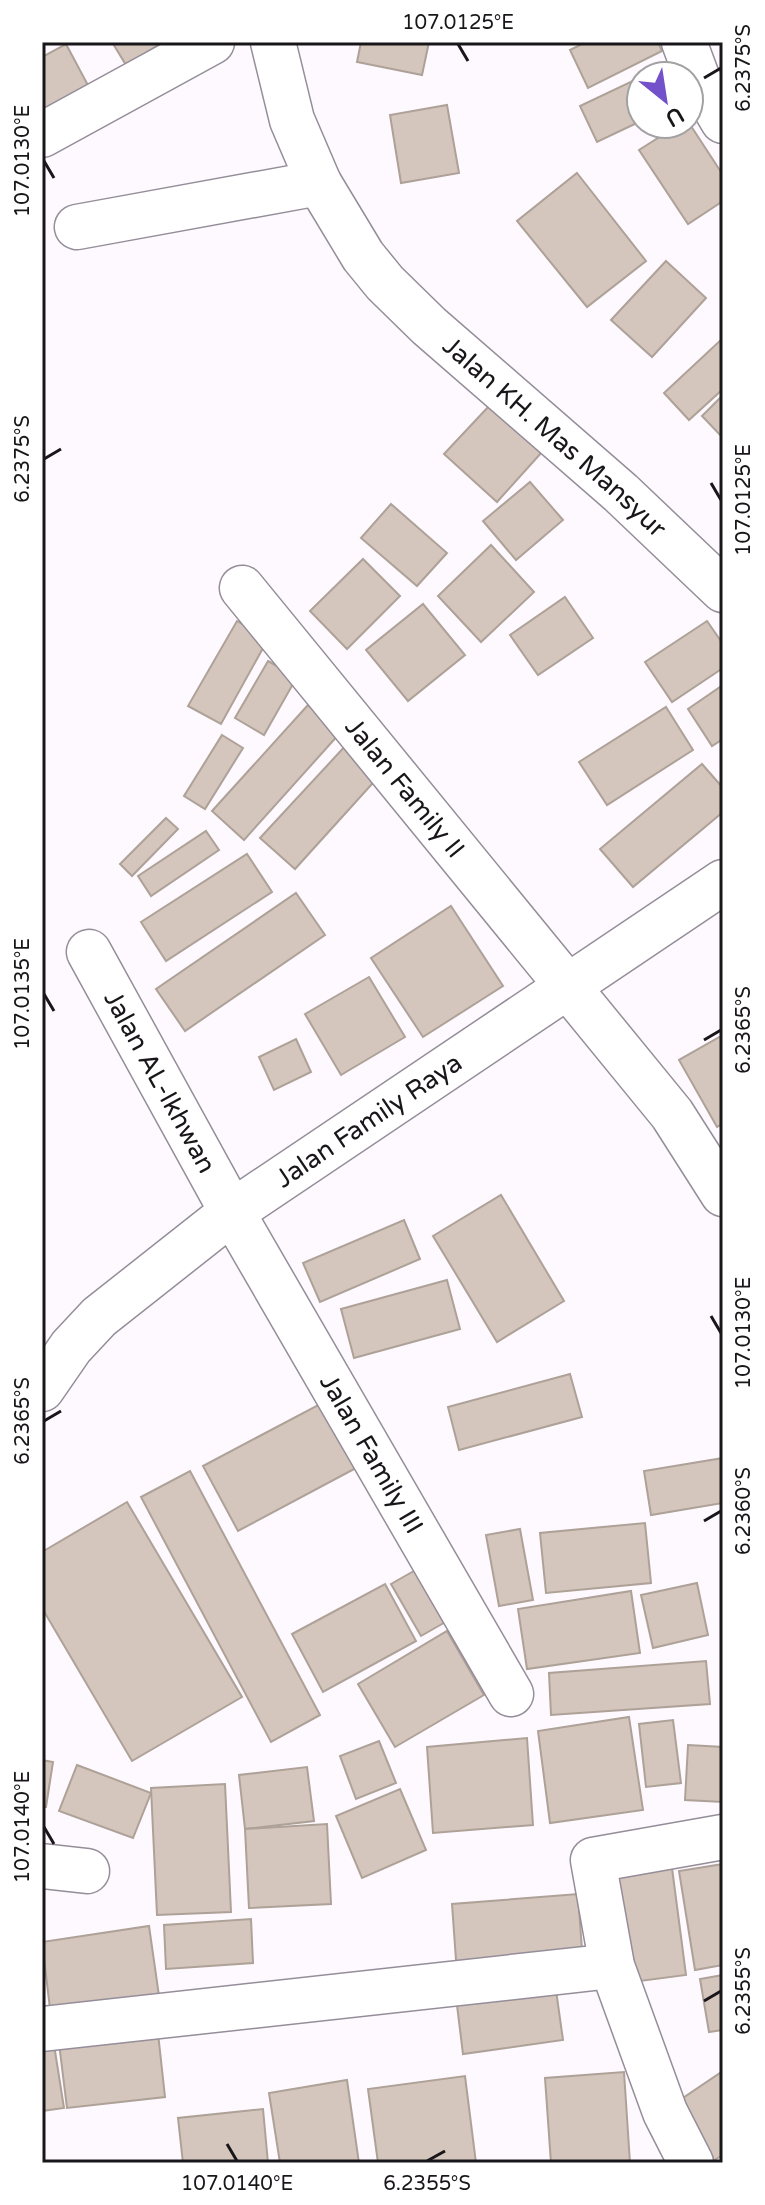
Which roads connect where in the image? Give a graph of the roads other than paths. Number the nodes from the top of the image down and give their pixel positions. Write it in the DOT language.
graph roads {
  1 [pos="212,42"];
  2 [pos="273,42"];
  3 [pos="684,42"];
  4 [pos="723,121"];
  5 [pos="42,135"];
  6 [pos="319,183"];
  7 [pos="77,227"];
  8 [pos="242,588"];
  9 [pos="723,590"];
  10 [pos="723,882"];
  11 [pos="89,952"];
  12 [pos="570,986"];
  13 [pos="723,1194"];
  14 [pos="232,1212"];
  15 [pos="42,1389"];
  16 [pos="511,1694"];
  17 [pos="723,1837"];
  18 [pos="42,1866"];
  19 [pos="87,1871"];
  20 [pos="612,1966"];
  21 [pos="42,2029"];
  22 [pos="691,2163"];
  1 -- 5 [label="street"];
  2 -- 6 [label="street, Jalan KH. Mas Mansyur"];
  3 -- 4 [label="street"];
  6 -- 7 [label="street"];
  6 -- 9 [label="street, Jalan KH. Mas Mansyur"];
  8 -- 12 [label="street, Jalan Family II"];
  10 -- 12 [label="street, Jalan Family Raya"];
  11 -- 14 [label="street, Jalan AL-Ikhwan"];
  12 -- 13 [label="street, Jalan Family II"];
  12 -- 14 [label="street, Jalan Family Raya"];
  14 -- 15 [label="street, Jalan Family Raya"];
  14 -- 16 [label="street, Jalan Family III"];
  17 -- 20 [label="street"];
  18 -- 19 [label="street"];
  20 -- 21 [label="street"];
  20 -- 22 [label="street"];
}
